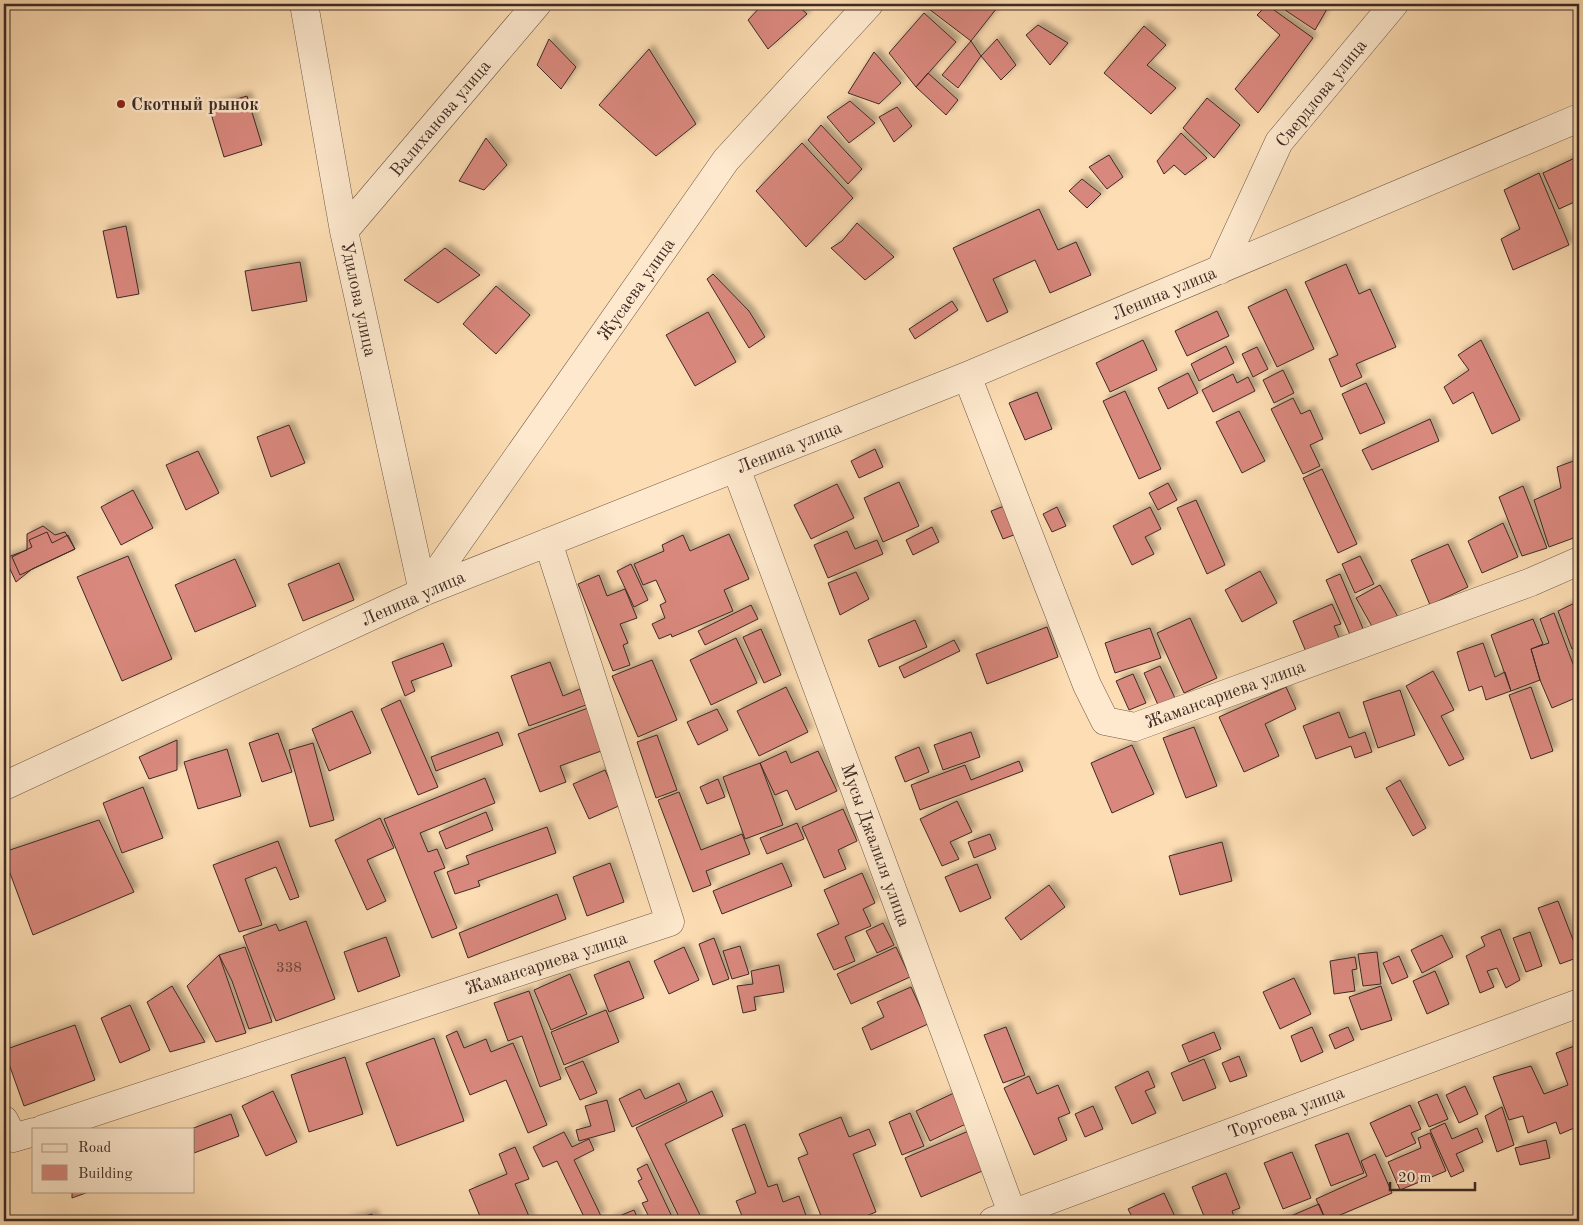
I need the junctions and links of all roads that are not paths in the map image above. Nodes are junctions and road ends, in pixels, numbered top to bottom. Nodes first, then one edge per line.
1 (304, 4) edge
2 (536, 4) edge
3 (869, 4) edge
4 (1394, 4) edge
5 (1579, 118) edge
6 (344, 232) junction
7 (1220, 270) junction
8 (967, 376) junction
9 (736, 468) junction
10 (548, 542) junction
11 (1579, 560) edge
12 (424, 592) junction
13 (4, 786) edge
14 (1579, 1003) edge
15 (4, 1120) edge
16 (46, 1128) edge
17 (32, 1133) edge
18 (1007, 1219) edge

1 - 6 street, Удилова улица
2 - 6 street, Валиханова улица
3 - 12 street, Жусаева улица
4 - 7 street, Свердлова улица
5 - 7 street, Ленина улица
6 - 12 street, Удилова улица
7 - 8 street, Ленина улица
8 - 9 street, Ленина улица
8 - 11 street, Жамансариева улица
9 - 10 street, Ленина улица
9 - 18 street, Мусы Джалиля улица
10 - 12 street, Ленина улица
10 - 16 street, Жамансариева улица
12 - 13 street, Ленина улица
14 - 18 street, Торгоева улица
15 - 17 street

